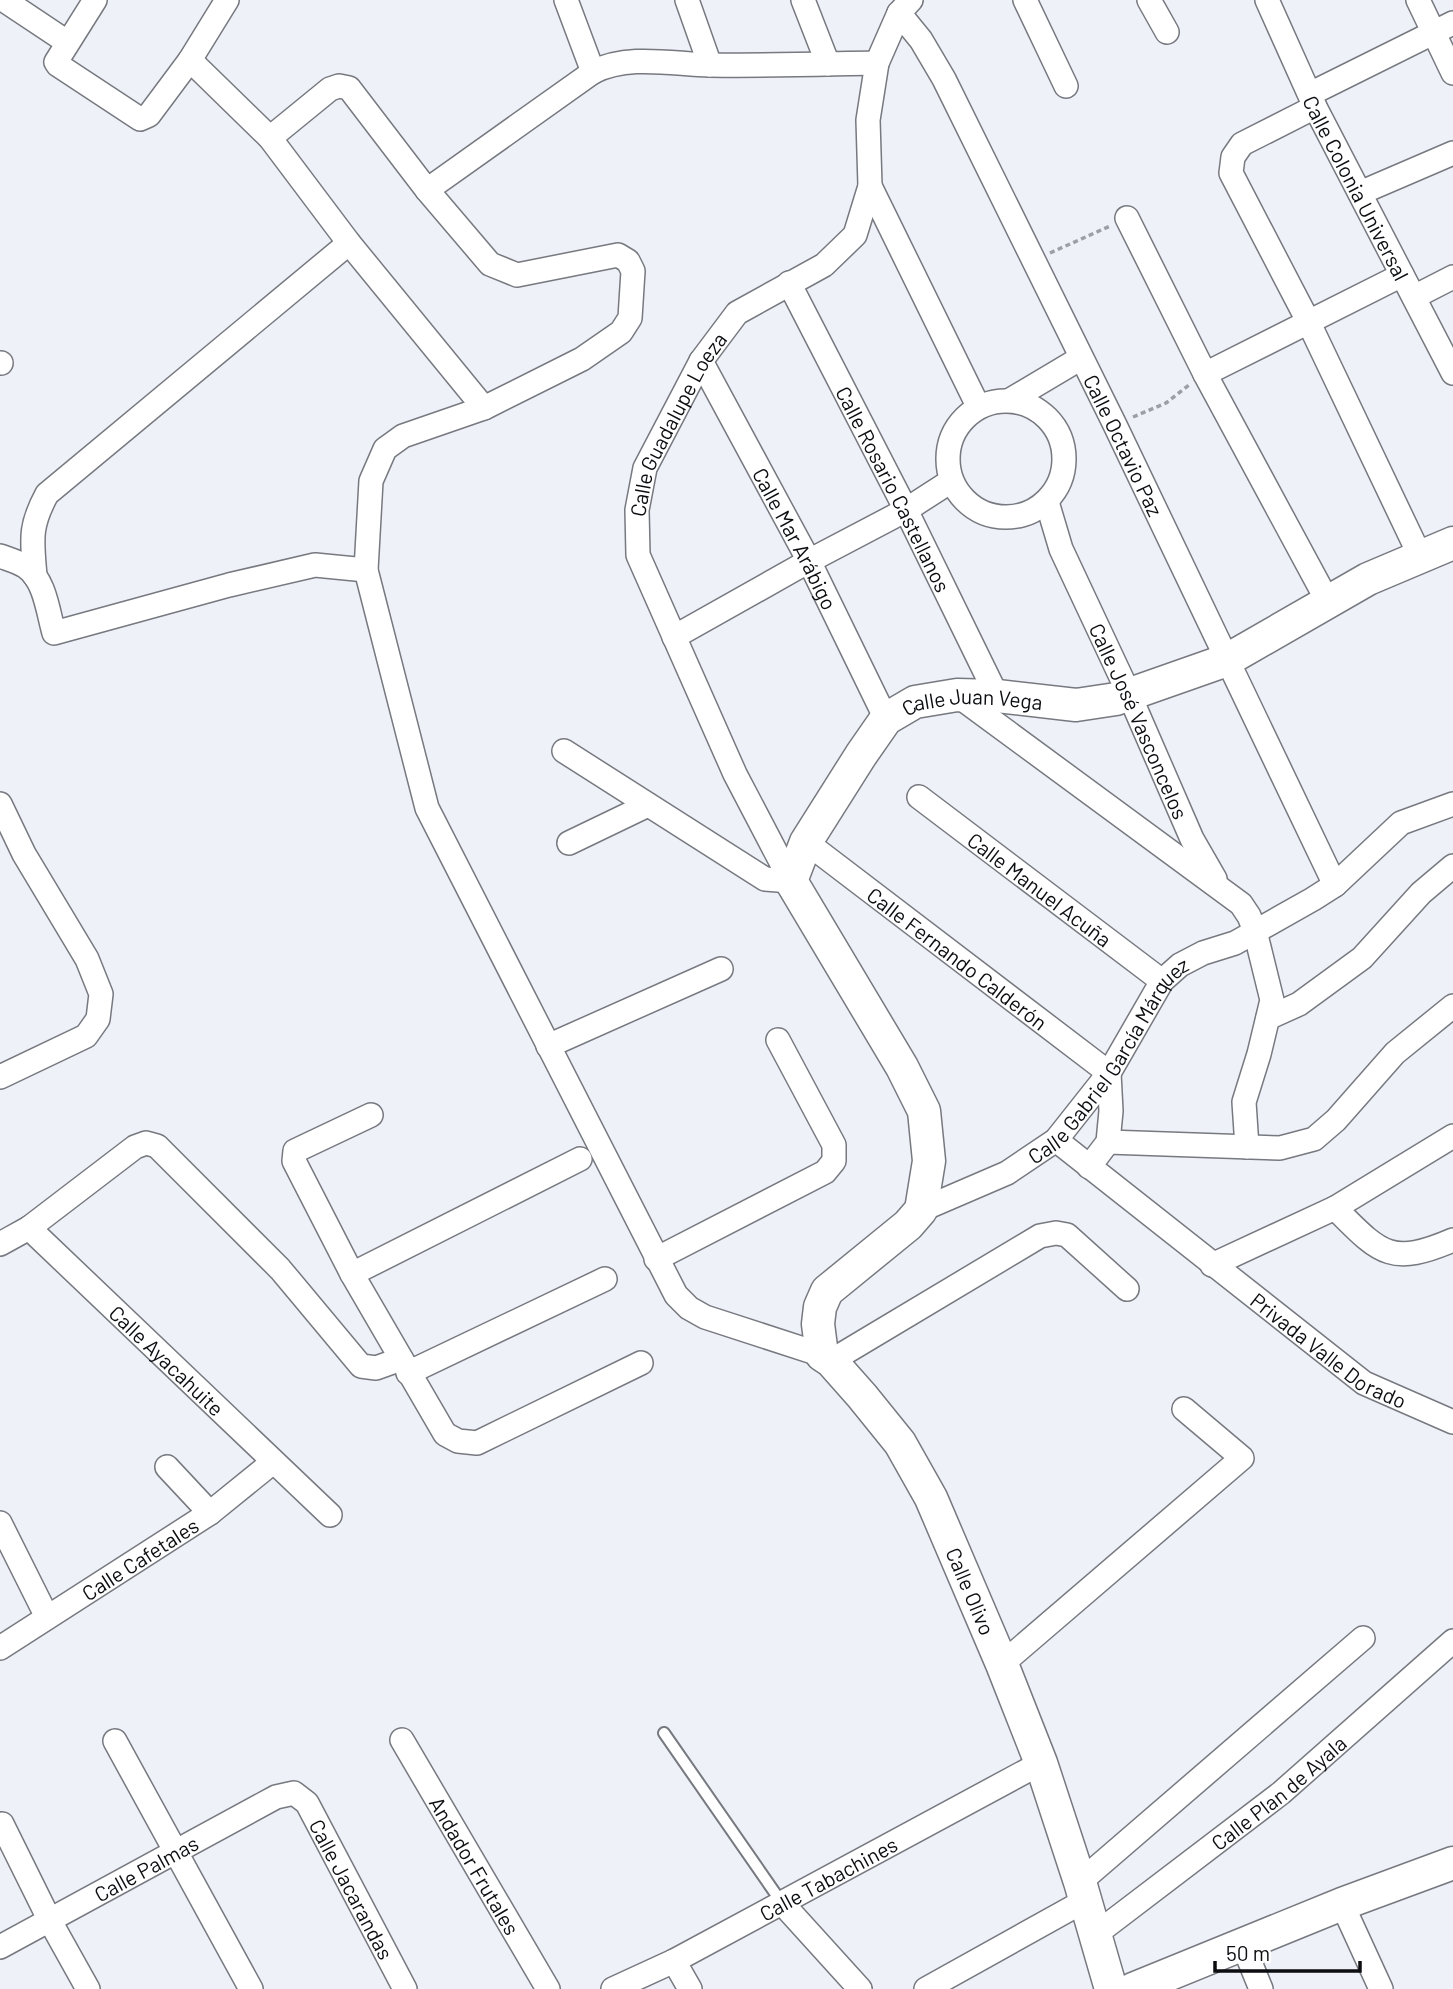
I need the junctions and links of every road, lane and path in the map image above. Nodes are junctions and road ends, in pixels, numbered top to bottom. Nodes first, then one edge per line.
1 (4, 0) edge
2 (95, 0) edge
3 (228, 0) edge
4 (566, 0) edge
5 (687, 0) edge
6 (803, 0) edge
7 (1025, 0) edge
8 (1149, 0) edge
9 (1266, 0) edge
10 (1418, 0) edge
11 (903, 4) edge
12 (1443, 28) edge
13 (1167, 32) dead end
14 (67, 42) junction
15 (190, 60) junction
16 (877, 63) junction
17 (828, 64) junction
18 (710, 65) junction
19 (593, 72) junction
20 (1453, 74) edge
21 (1066, 86) dead end
22 (1312, 100) junction
23 (270, 138) junction
24 (1453, 153) edge
25 (870, 186) junction
26 (427, 190) junction
27 (1360, 193) junction
28 (1128, 218) joint
29 (349, 243) junction
30 (1032, 261) junction
31 (1402, 275) junction
32 (1453, 277) edge
33 (789, 283) junction
34 (1414, 298) junction
35 (1308, 321) junction
36 (1081, 358) junction
37 (701, 361) junction
38 (1453, 373) edge
39 (1205, 374) junction
40 (1012, 399) junction
41 (978, 406) junction
42 (484, 408) junction
43 (1115, 425) junction
44 (951, 481) junction
45 (1047, 502) junction
46 (906, 510) junction
47 (1023, 516) junction
48 (1453, 543) edge
49 (1061, 549) junction
50 (0, 556) edge
51 (1420, 556) junction
52 (809, 561) junction
53 (366, 570) junction
54 (35, 576) junction
55 (1328, 602) junction
56 (674, 637) junction
57 (1227, 660) junction
58 (1129, 694) junction
59 (957, 695) junction
60 (998, 696) junction
61 (886, 719) junction
62 (564, 751) dead end
63 (919, 797) dead end
64 (0, 804) edge
65 (1453, 804) edge
66 (648, 805) junction
67 (806, 842) junction
68 (569, 843) dead end
69 (1453, 866) edge
70 (791, 881) junction
71 (1335, 885) junction
72 (1222, 890) junction
73 (1255, 931) junction
74 (721, 969) dead end
75 (1163, 981) junction
76 (1453, 1006) edge
77 (1268, 1018) junction
78 (778, 1040) dead end
79 (548, 1046) junction
80 (1109, 1073) junction
81 (0, 1077) edge
82 (371, 1115) dead end
83 (1453, 1136) edge
84 (1056, 1140) junction
85 (1108, 1142) junction
86 (1247, 1147) junction
87 (580, 1159) dead end
88 (1089, 1167) junction
89 (1335, 1208) junction
90 (921, 1210) junction
91 (29, 1228) junction
92 (1453, 1240) edge
93 (0, 1244) edge
94 (656, 1259) junction
95 (1212, 1265) junction
96 (352, 1274) junction
97 (605, 1279) dead end
98 (1127, 1289) dead end
99 (827, 1358) junction
100 (641, 1363) dead end
101 (405, 1366) junction
102 (1184, 1409) dead end
103 (1453, 1422) edge
104 (273, 1462) junction
105 (167, 1467) dead end
106 (210, 1513) junction
107 (330, 1514) dead end
108 (0, 1523) edge
109 (47, 1617) junction
110 (1363, 1638) dead end
111 (1453, 1641) edge
112 (0, 1648) edge
113 (1002, 1664) junction
114 (664, 1733) dead end
115 (402, 1740) dead end
116 (115, 1741) dead end
117 (1041, 1763) junction
118 (294, 1793) joint
119 (2, 1824) dead end
120 (175, 1853) junction
121 (1453, 1863) edge
122 (1083, 1891) junction
123 (782, 1903) junction
124 (1342, 1904) junction
125 (50, 1922) junction
126 (1096, 1934) junction
127 (1243, 1945) junction
128 (0, 1947) edge
129 (674, 1961) junction
130 (88, 1989) edge
131 (251, 1989) edge
132 (405, 1989) edge
133 (548, 1989) edge
134 (613, 1989) edge
135 (690, 1989) edge
136 (860, 1989) edge
137 (926, 1989) edge
138 (1111, 1989) edge
139 (1133, 1989) edge
140 (1261, 1989) edge
141 (1381, 1989) edge

1 - 14 street
2 - 14 street
3 - 15 street
4 - 19 street
5 - 18 street
6 - 17 street
7 - 21 street
8 - 13 street
9 - 22 street, Calle Colonia Universal
10 - 12 street
11 - 16 street, Calle Guadalupe Loeza
11 - 30 street, Calle Octavio Paz
12 - 20 street
12 - 22 street
14 - 15 street
15 - 23 street
16 - 17 street
16 - 25 street, Calle Guadalupe Loeza
17 - 18 street
18 - 19 street
19 - 26 street
22 - 27 street, Calle Colonia Universal
22 - 35 street
23 - 26 street
23 - 29 street
24 - 27 street
25 - 33 street, Calle Guadalupe Loeza
25 - 41 street
26 - 42 street
27 - 31 street, Calle Colonia Universal
28 - 30 path
28 - 39 street
29 - 42 street
29 - 54 street
30 - 36 street, Calle Octavio Paz
31 - 34 street, Calle Colonia Universal
31 - 35 street
32 - 34 street
33 - 37 street, Calle Guadalupe Loeza
33 - 46 street, Calle Rosario Castellanos
34 - 38 street, Calle Colonia Universal
35 - 39 street
35 - 51 street
36 - 40 street
36 - 43 street, Calle Octavio Paz
37 - 52 street, Calle Mar Arábigo
37 - 56 street, Calle Guadalupe Loeza
39 - 43 path
39 - 55 street
40 - 41 street
40 - 45 street
41 - 44 street
42 - 53 street
43 - 57 street, Calle Octavio Paz
44 - 46 street
44 - 47 street
45 - 47 street
45 - 49 street, Calle José Vasconcelos
46 - 52 street
46 - 60 street, Calle Rosario Castellanos
47 - 49 street, Calle José Vasconcelos
48 - 51 street, Calle Juan Vega
49 - 58 street, Calle José Vasconcelos
50 - 54 street
51 - 55 street, Calle Juan Vega
52 - 56 street
52 - 61 street, Calle Mar Arábigo
53 - 54 street
53 - 79 street
55 - 57 street, Calle Juan Vega
56 - 70 street, Calle Guadalupe Loeza
57 - 58 street, Calle Juan Vega
57 - 71 street, Calle Octavio Paz
58 - 60 street, Calle Juan Vega
58 - 72 street, Calle José Vasconcelos
59 - 60 street, Calle Juan Vega
59 - 61 street, Calle Juan Vega
59 - 72 street
61 - 67 street, Calle Juan Vega
62 - 66 street
63 - 75 street, Calle Manuel Acuña
64 - 81 street
65 - 71 street, Calle Gabriel García Márquez
66 - 68 street
66 - 70 street
67 - 70 street, Calle Juan Vega
67 - 80 street, Calle Fernando Calderón
69 - 77 street
70 - 90 street
71 - 73 street, Calle Gabriel García Márquez
72 - 73 street
73 - 75 street, Calle Gabriel García Márquez
73 - 77 street
74 - 79 street
75 - 80 street, Calle Gabriel García Márquez
76 - 86 street
77 - 86 street
78 - 94 street
79 - 94 street
80 - 84 street, Calle Gabriel García Márquez
80 - 85 street
82 - 96 street
83 - 89 street
84 - 88 street, Privada Valle Dorado
84 - 90 street, Calle Gabriel García Márquez
85 - 86 street
85 - 88 street
87 - 96 street
88 - 95 street, Privada Valle Dorado
89 - 92 street
89 - 95 street
90 - 99 street, Calle Gabriel García Márquez
91 - 93 street
91 - 101 street
91 - 104 street, Calle Ayacahuite
94 - 99 street
95 - 103 street, Privada Valle Dorado
96 - 101 street
97 - 101 street
98 - 99 street
99 - 113 street, Calle Olivo
100 - 101 street
102 - 113 street
104 - 106 street, Calle Cafetales
104 - 107 street, Calle Ayacahuite
105 - 106 street
106 - 109 street, Calle Cafetales
108 - 109 street
109 - 112 street, Calle Cafetales
110 - 122 street
111 - 126 street, Calle Plan de Ayala
113 - 117 street, Calle Olivo
114 - 123 lane
115 - 133 street, Andador Frutales
116 - 120 street
117 - 122 street, Calle Olivo
117 - 123 street, Calle Tabachines
118 - 120 street, Calle Palmas
118 - 132 street, Calle Jacarandas
119 - 125 street
120 - 125 street, Calle Palmas
120 - 131 street
121 - 124 street
122 - 126 street, Calle Olivo
122 - 137 street
123 - 129 street, Calle Tabachines
123 - 136 street
124 - 127 street
124 - 141 street
125 - 128 street, Calle Palmas
125 - 130 street
126 - 138 street, Calle Olivo
127 - 139 street
127 - 140 street
129 - 134 street, Calle Tabachines
129 - 135 street

